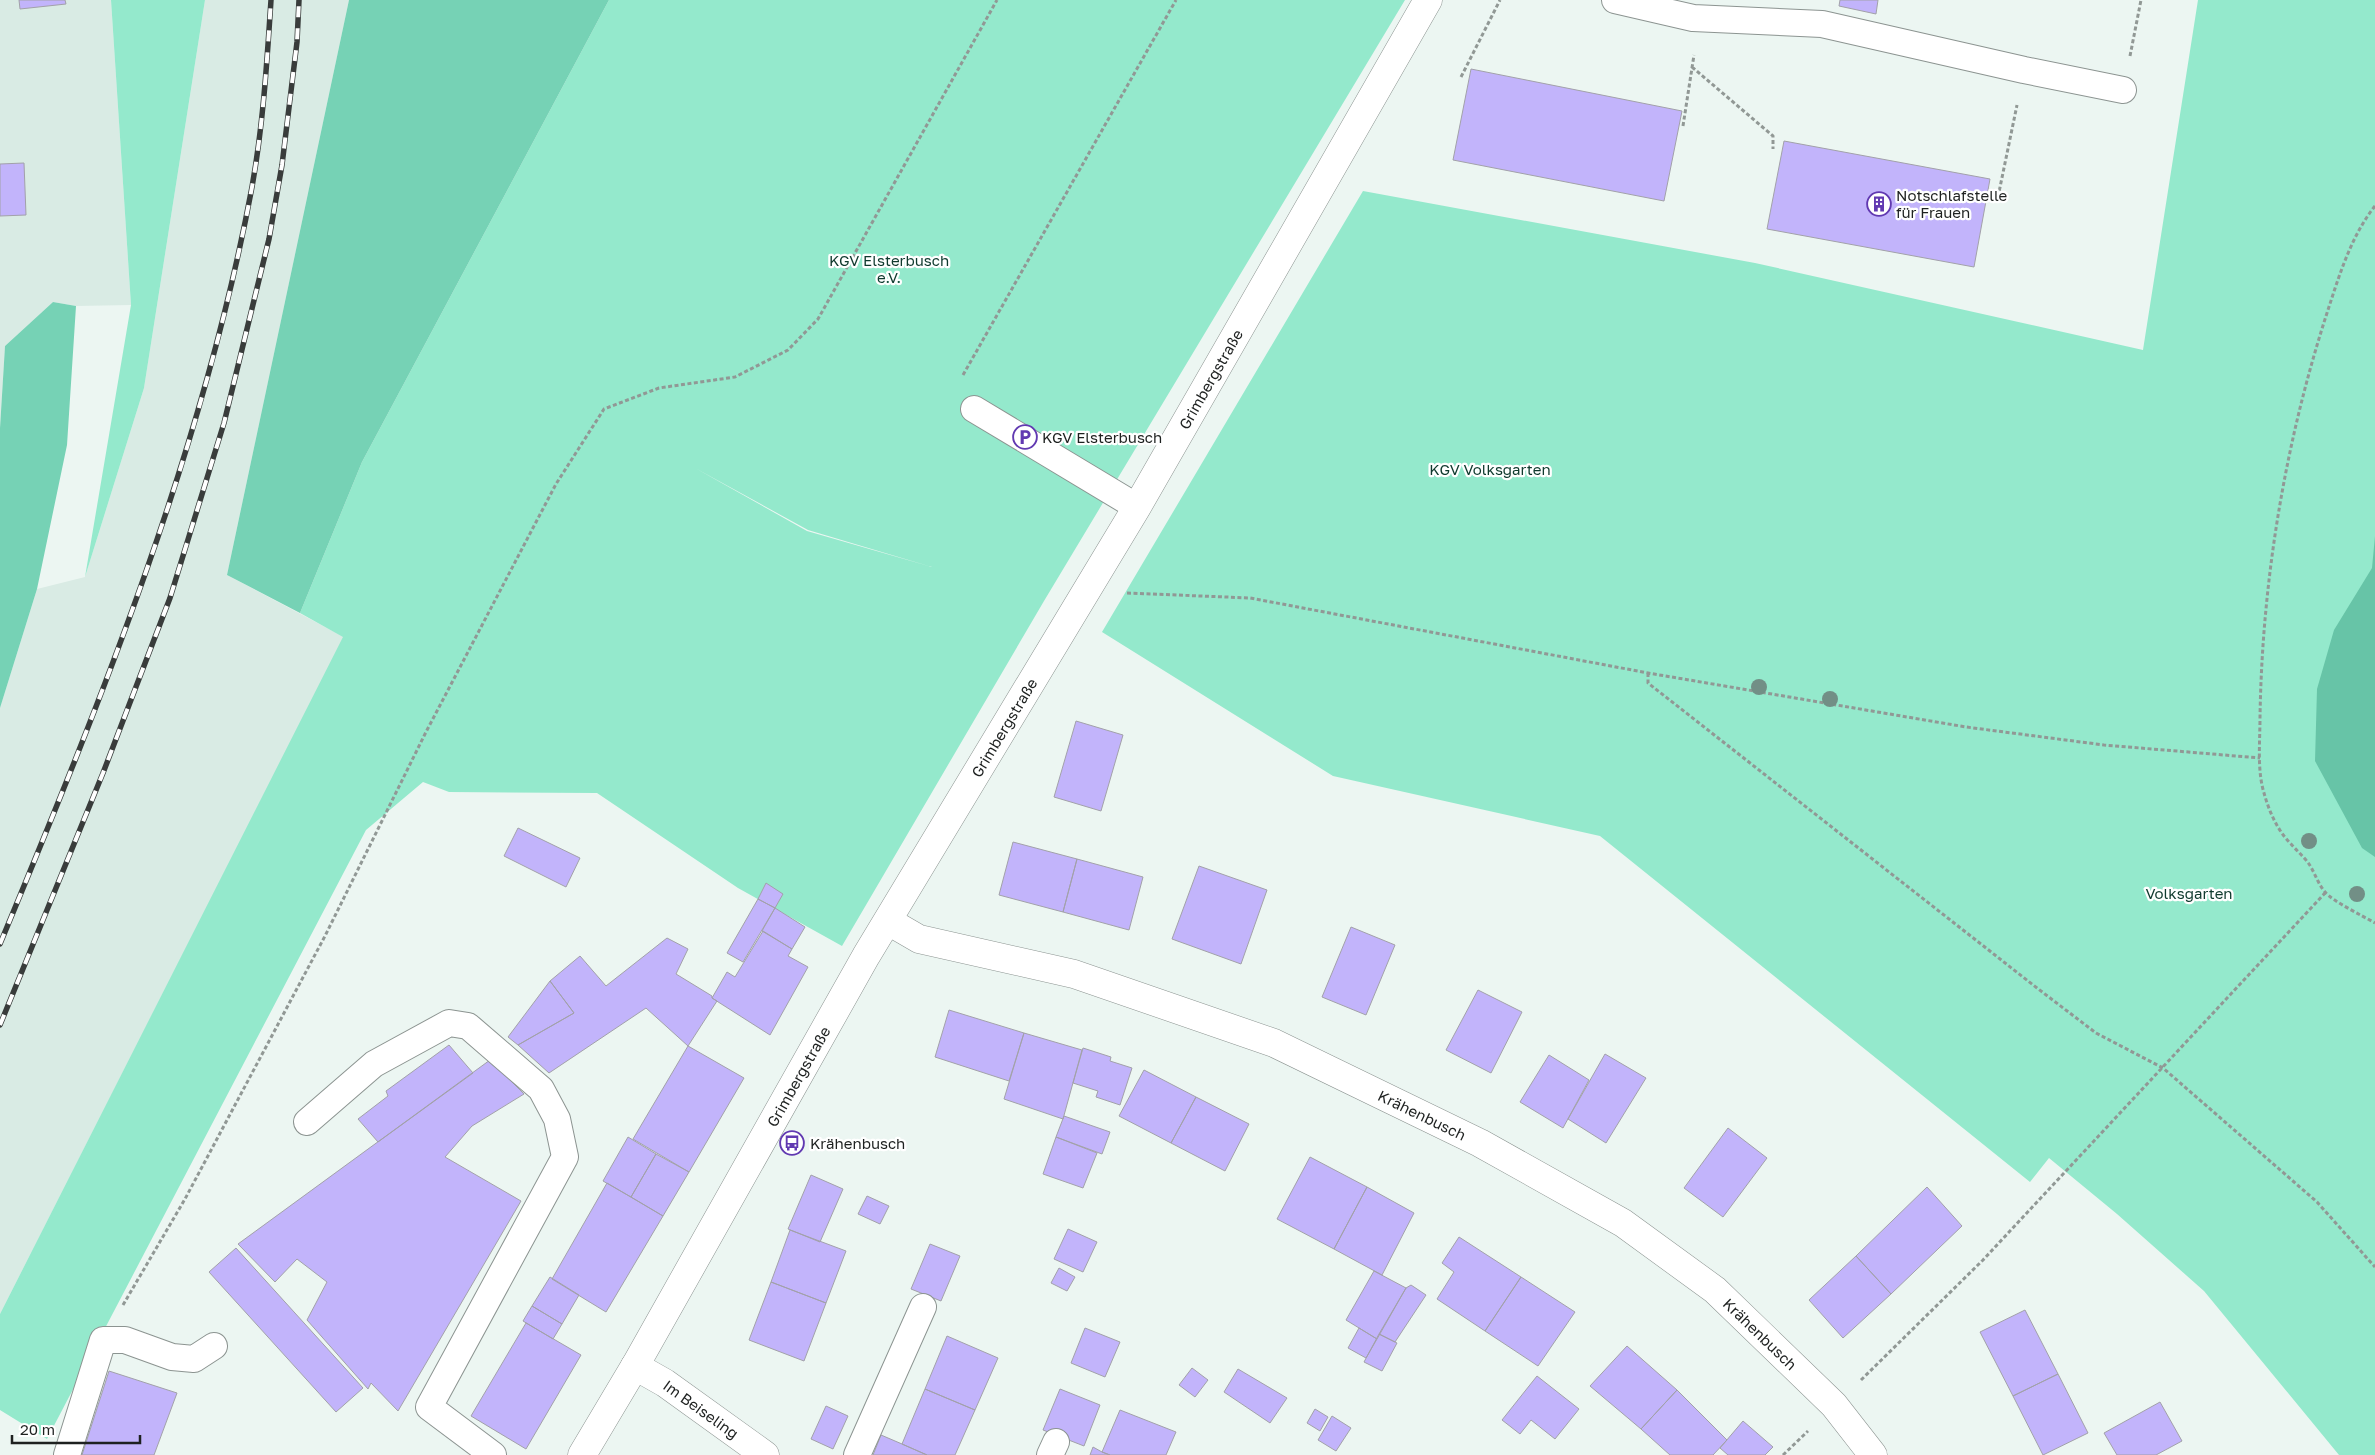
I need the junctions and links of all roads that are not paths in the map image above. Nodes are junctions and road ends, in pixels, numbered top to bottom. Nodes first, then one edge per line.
1 (1428, 0) edge
2 (1616, 0) edge
3 (2123, 90) road end
4 (974, 409) road end
5 (1137, 507) junction
6 (888, 921) junction
7 (307, 1122) dead end
8 (923, 1307) dead end
9 (214, 1346) dead end
10 (635, 1366) junction
11 (67, 1455) edge
12 (493, 1455) edge
13 (582, 1455) edge
14 (765, 1455) edge
15 (858, 1455) edge
16 (1874, 1455) edge

1 - 5 street, Grimbergstraße
2 - 3 lane
4 - 5 lane
5 - 6 street, Grimbergstraße
6 - 10 street, Grimbergstraße
6 - 16 street, Krähenbusch
7 - 12 lane
8 - 15 lane
9 - 11 lane
10 - 13 street, Grimbergstraße
10 - 14 street, Im Beiseling

